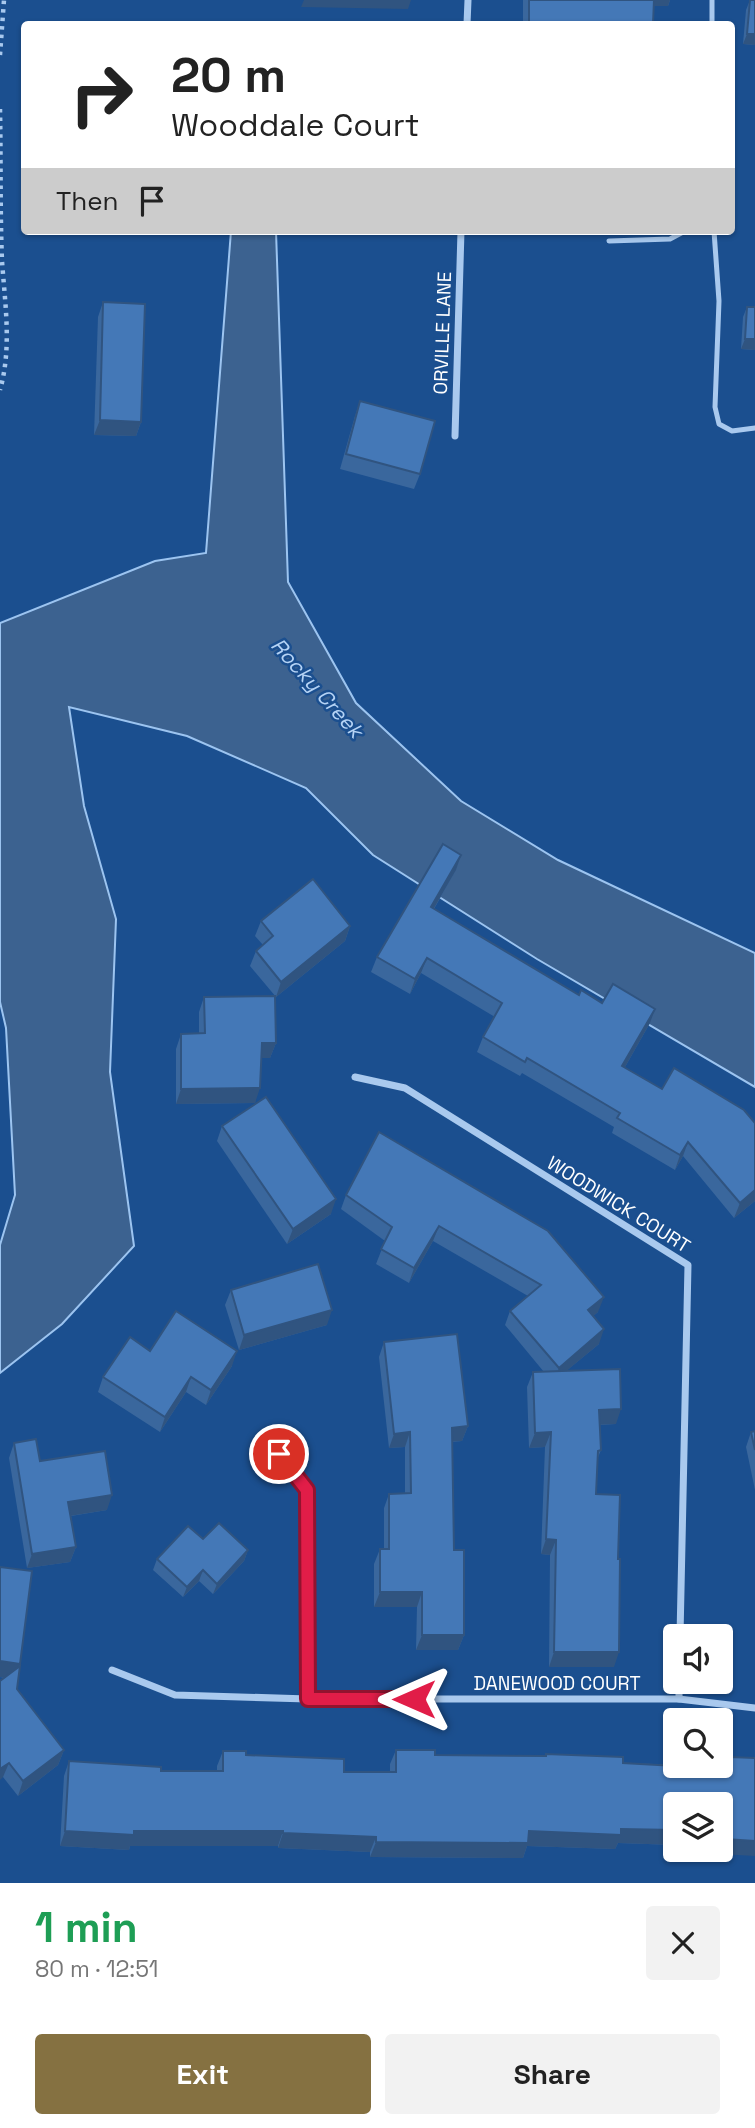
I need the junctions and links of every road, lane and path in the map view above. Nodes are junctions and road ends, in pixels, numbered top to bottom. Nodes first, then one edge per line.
1 (4, 0) edge
2 (468, 0) edge
3 (712, 0) edge
4 (467, 21) edge
5 (712, 21) edge
6 (0, 55) edge
7 (0, 108) edge
8 (461, 235) edge
9 (678, 235) edge
10 (714, 235) edge
11 (609, 241) dead end
12 (0, 390) edge
13 (755, 428) edge
14 (454, 436) dead end
15 (355, 1077) dead end
16 (279, 1454) dead end
17 (680, 1624) edge
18 (112, 1670) dead end
19 (679, 1694) edge
20 (308, 1699) junction
21 (679, 1699) junction
22 (755, 1708) edge

1 - 6 path
2 - 4 street
3 - 5 lane
7 - 12 path
8 - 14 street, ORVILLE LANE
9 - 11 lane
10 - 13 lane
15 - 17 street, WOODWICK COURT
16 - 20 street
18 - 20 street, DANEWOOD COURT
19 - 21 street
20 - 21 street, DANEWOOD COURT
21 - 22 street, DANEWOOD COURT

